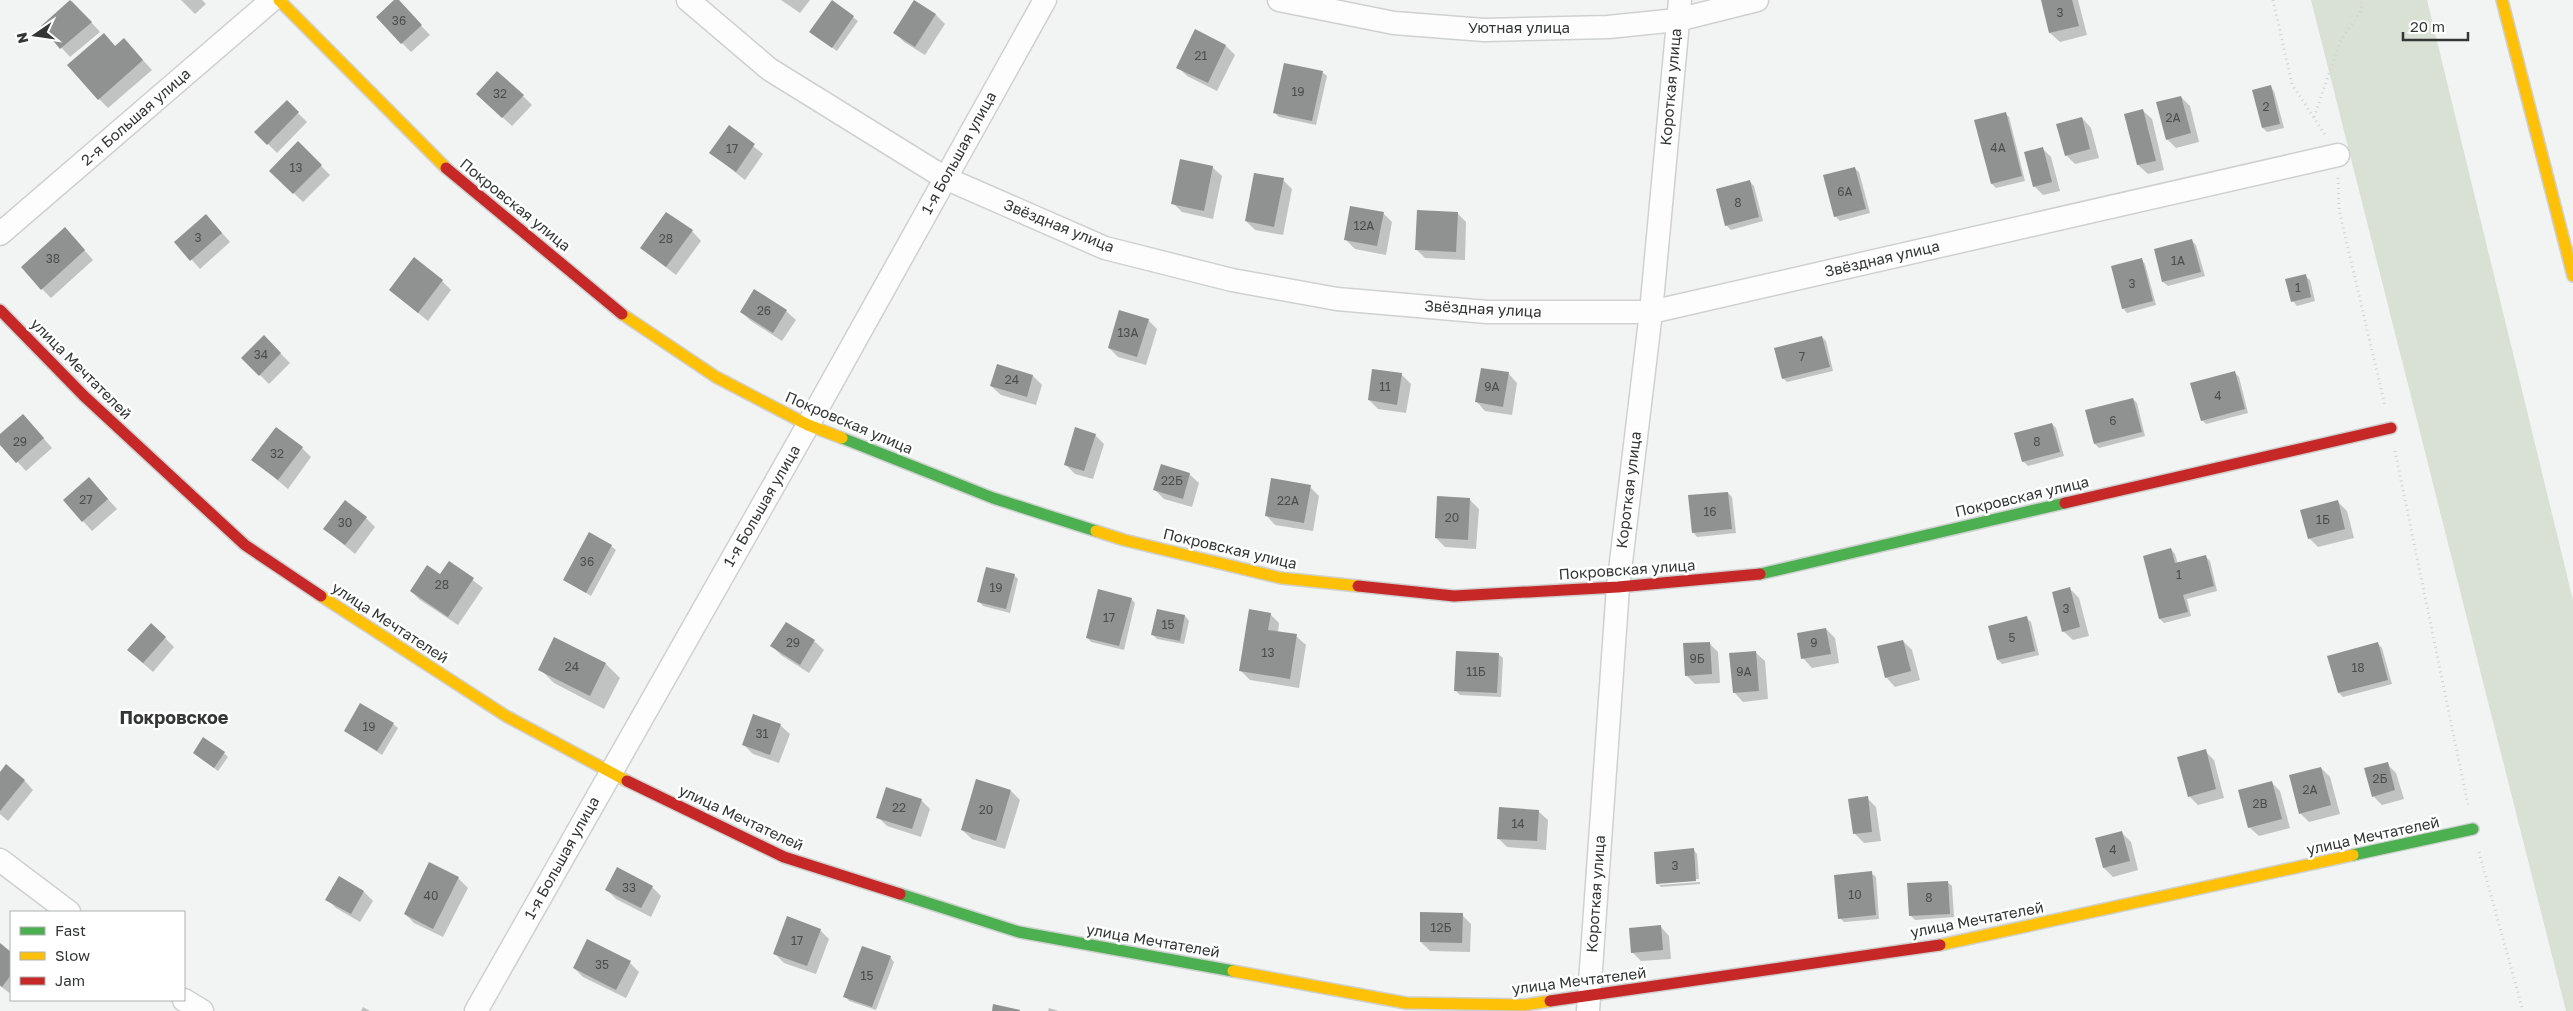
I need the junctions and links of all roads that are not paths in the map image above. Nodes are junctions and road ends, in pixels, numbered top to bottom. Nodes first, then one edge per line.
1 (272, 0) edge
2 (279, 0) edge
3 (688, 0) edge
4 (1045, 0) edge
5 (1280, 0) edge
6 (1757, 0) edge
7 (2502, 0) edge
8 (1678, 10) edge
9 (2338, 155) road end
10 (944, 178) junction
11 (0, 234) edge
12 (2573, 276) edge
13 (0, 310) edge
14 (1651, 312) junction
15 (808, 425) junction
16 (2391, 428) road end
17 (1618, 587) junction
18 (610, 773) junction
19 (2473, 829) road end
20 (0, 860) edge
21 (68, 911) edge
22 (185, 1001) edge
23 (1589, 1004) edge
24 (202, 1011) edge
25 (476, 1011) edge

1 - 11 street, 2-я Большая улица
2 - 15 street, Покровская улица
3 - 10 street, Звёздная улица
4 - 10 street, 1-я Большая улица
5 - 8 street, Уютная улица
6 - 8 street, Уютная улица
7 - 12 street
8 - 14 street, Короткая улица
9 - 14 street, Звёздная улица
10 - 14 street, Звёздная улица
10 - 15 street, 1-я Большая улица
13 - 18 street, улица Мечтателей
14 - 17 street, Короткая улица
15 - 17 street, Покровская улица
15 - 18 street, 1-я Большая улица
16 - 17 street, Покровская улица
17 - 23 street, Короткая улица
18 - 23 street, улица Мечтателей
18 - 25 street, 1-я Большая улица
19 - 23 street, улица Мечтателей
20 - 21 street
22 - 24 street

